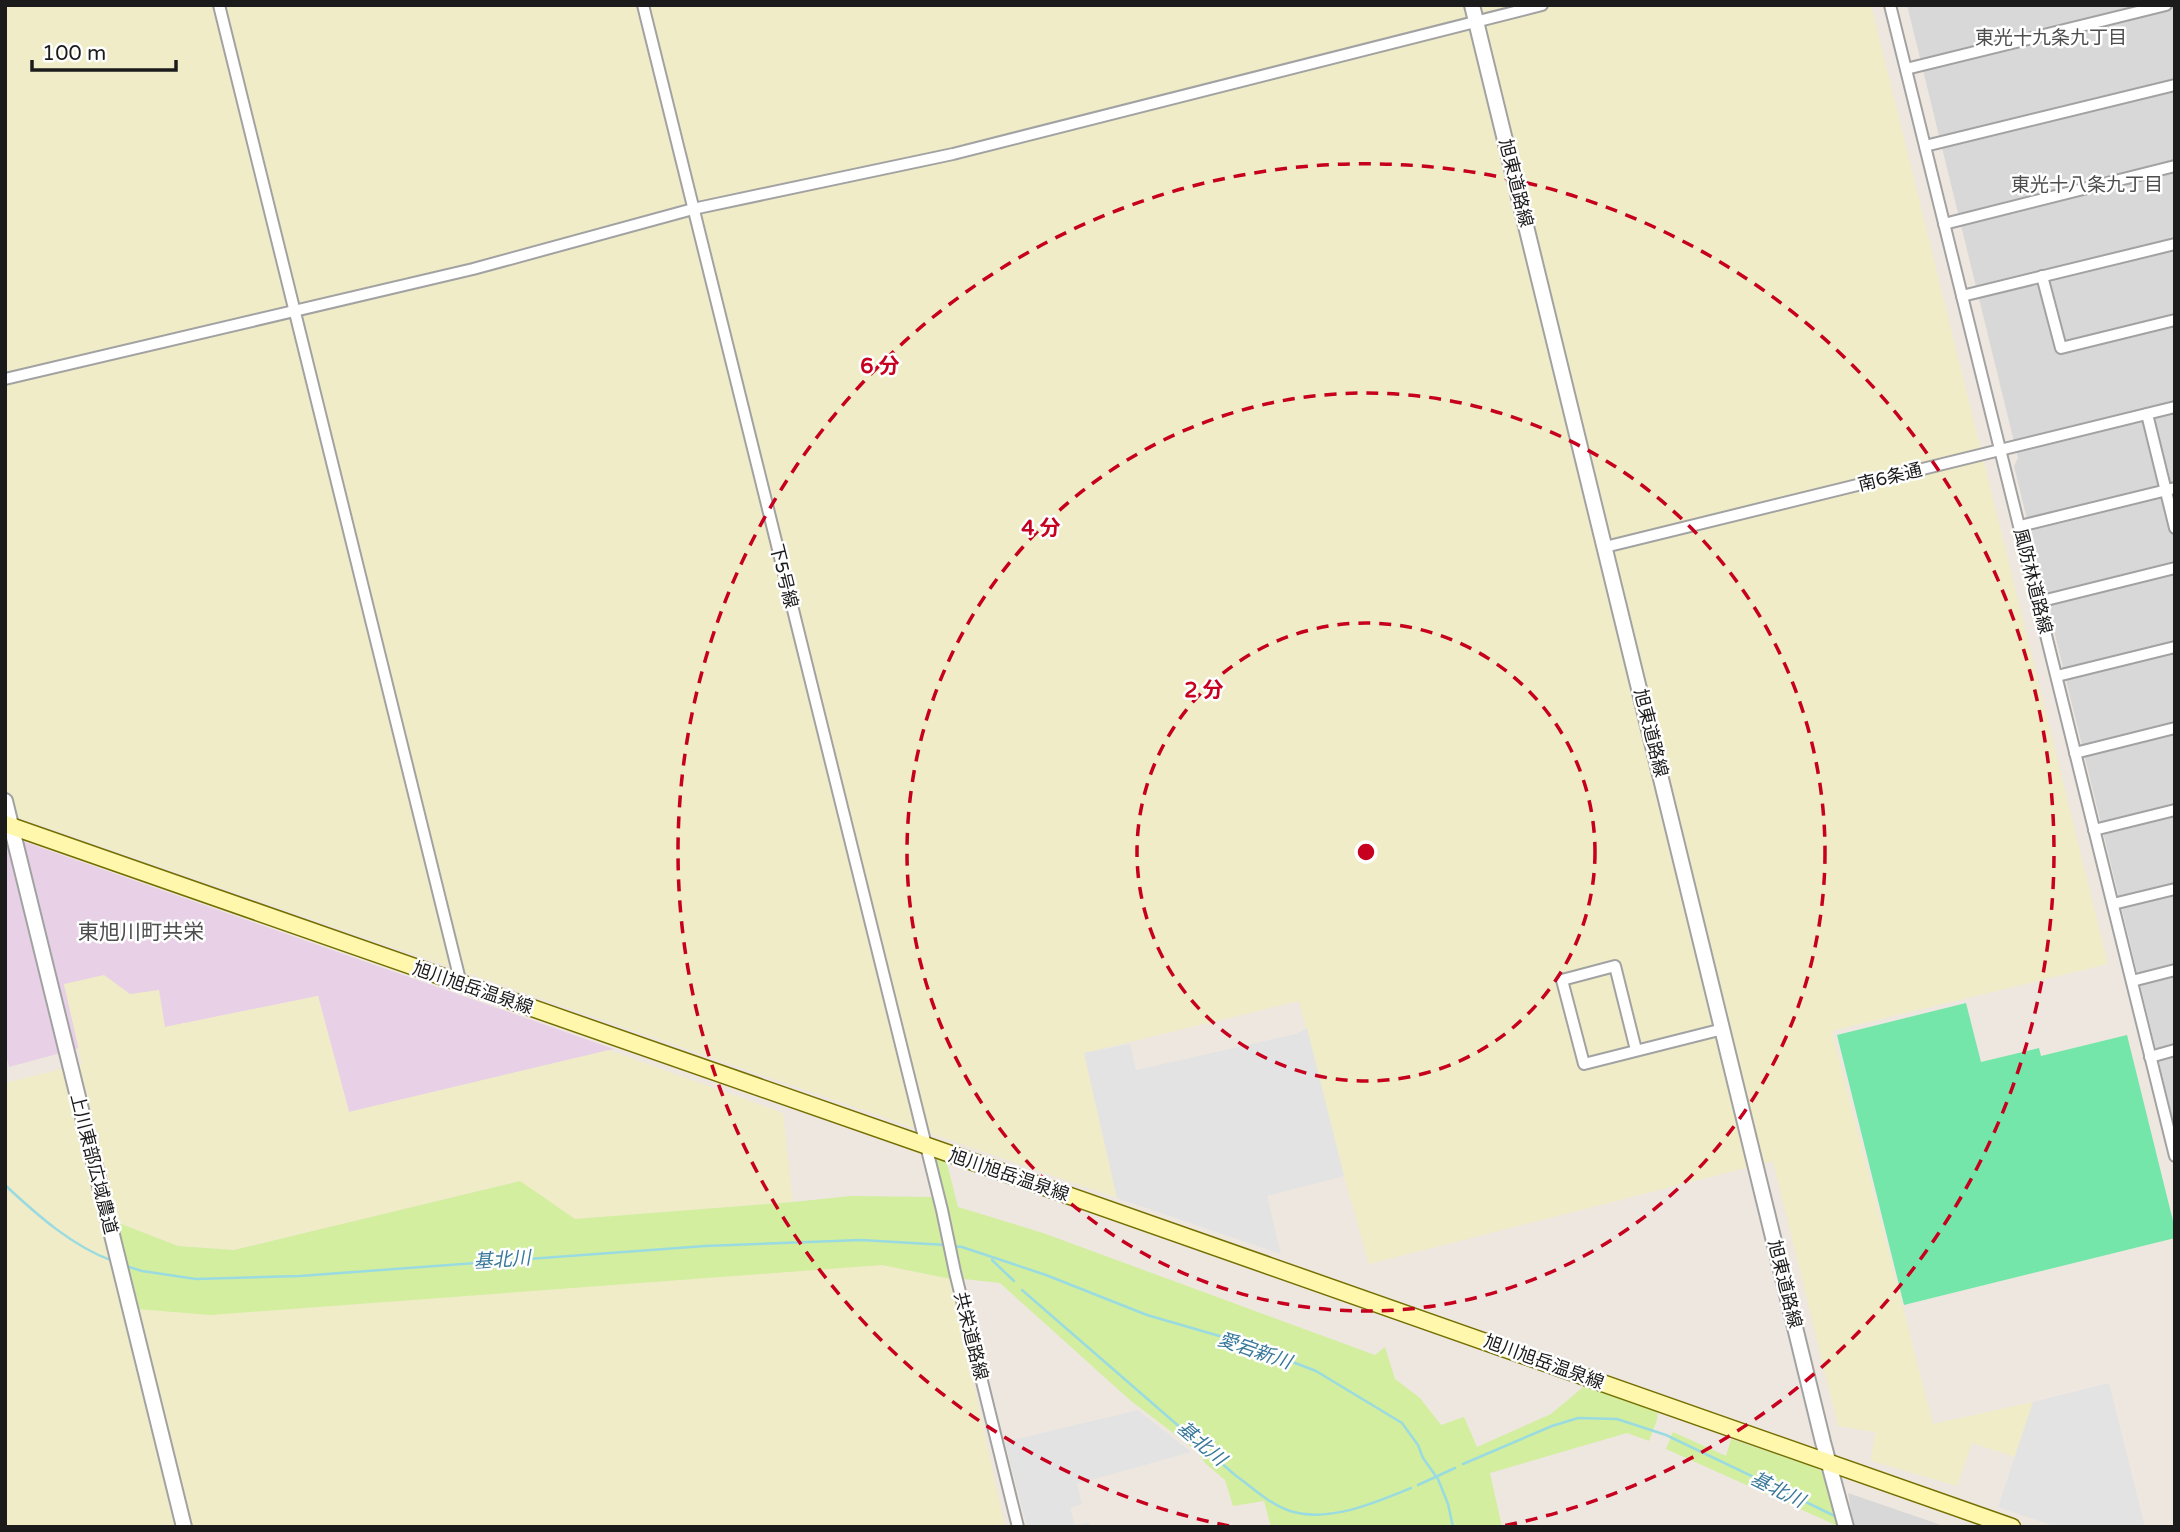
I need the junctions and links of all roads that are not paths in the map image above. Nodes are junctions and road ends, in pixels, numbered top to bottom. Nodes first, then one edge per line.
1 (219, 5) edge
2 (643, 5) edge
3 (1472, 5) edge
4 (1542, 5) edge
5 (1890, 5) edge
6 (2166, 5) edge
7 (1476, 22) junction
8 (1906, 69) junction
9 (2175, 85) edge
10 (1925, 146) junction
11 (2175, 166) edge
12 (693, 209) junction
13 (1944, 224) junction
14 (2175, 244) edge
15 (2042, 276) junction
16 (1962, 296) junction
17 (294, 311) junction
18 (2175, 320) edge
19 (5, 379) edge
20 (2175, 407) edge
21 (2147, 414) junction
22 (2000, 450) junction
23 (2170, 489) edge
24 (2020, 526) junction
25 (2175, 528) edge
26 (1605, 547) junction
27 (2175, 568) edge
28 (2038, 602) junction
29 (2175, 647) edge
30 (2057, 676) junction
31 (2175, 728) edge
32 (2076, 752) junction
33 (5, 801) edge
34 (2175, 810) edge
35 (8, 825) edge
36 (2094, 830) junction
37 (2175, 889) edge
38 (2113, 904) junction
39 (2175, 970) edge
40 (2132, 981) junction
41 (461, 984) junction
42 (1723, 1029) junction
43 (2175, 1050) edge
44 (1636, 1051) junction
45 (2150, 1056) junction
46 (2172, 1134) edge
47 (925, 1146) junction
48 (2175, 1156) edge
49 (1829, 1462) junction
50 (1845, 1522) edge
51 (184, 1527) edge
52 (1017, 1527) edge
53 (2012, 1527) edge

1 - 17 street
2 - 12 street, 下5号線
3 - 7 street, 旭東道路線
4 - 7 street
5 - 8 street, 風防林道路線
6 - 8 street
7 - 12 street
7 - 26 street, 旭東道路線
8 - 10 street, 風防林道路線
9 - 10 street
10 - 13 street, 風防林道路線
11 - 13 street
12 - 17 street
12 - 47 street, 下5号線
13 - 16 street, 風防林道路線
14 - 15 street
15 - 16 street
15 - 18 street
16 - 22 street, 風防林道路線
17 - 19 street
17 - 41 street
20 - 21 street, 南6条通
21 - 22 street, 南6条通
21 - 23 street
22 - 24 street, 風防林道路線
22 - 26 street, 南6条通
23 - 24 street
23 - 25 street
24 - 28 street, 風防林道路線
26 - 42 street, 旭東道路線
27 - 28 street
28 - 30 street, 風防林道路線
29 - 30 street
30 - 32 street, 風防林道路線
31 - 32 street
32 - 36 street, 風防林道路線
33 - 35 street, 上川東部広域農道
34 - 36 street
35 - 41 main road, 旭川旭岳温泉線
35 - 51 street, 上川東部広域農道
36 - 38 street, 風防林道路線
37 - 38 street
38 - 40 street, 風防林道路線
39 - 40 street
40 - 45 street, 風防林道路線
41 - 47 main road, 旭川旭岳温泉線
42 - 44 street
42 - 49 street, 旭東道路線
43 - 45 street
44 - 44 street
45 - 46 street, 風防林道路線
46 - 48 street, 風防林道路線
47 - 49 main road, 旭川旭岳温泉線
47 - 52 street, 共栄道路線
49 - 50 street, 旭東道路線
49 - 53 main road, 旭川旭岳温泉線

